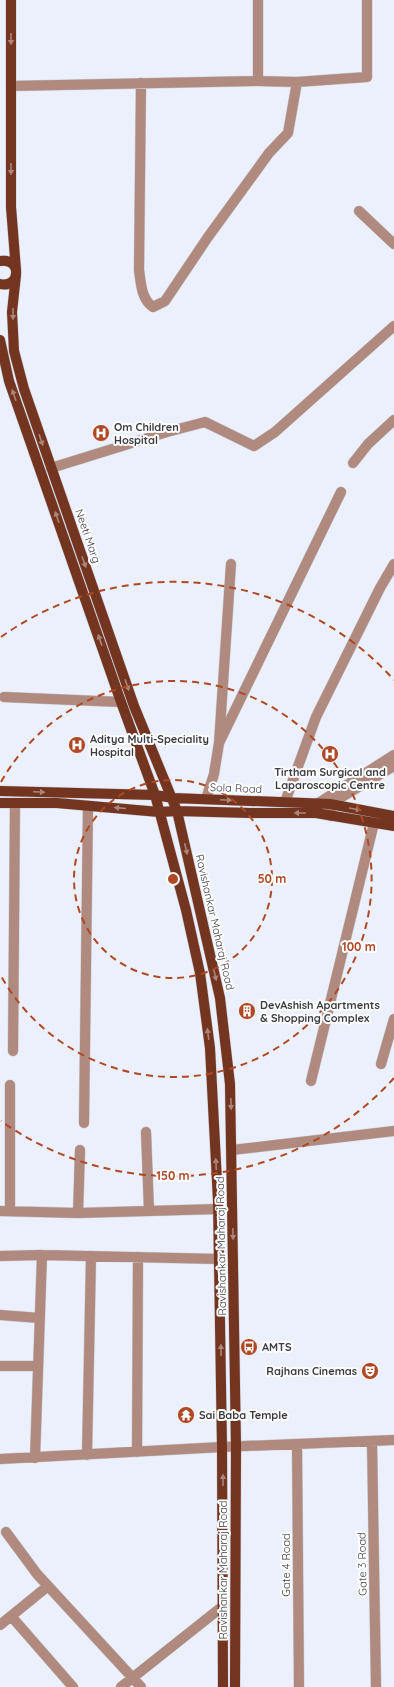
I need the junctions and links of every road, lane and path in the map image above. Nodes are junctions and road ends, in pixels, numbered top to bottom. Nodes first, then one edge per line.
1 (11, 0) edge
2 (258, 0) edge
3 (367, 0) edge
4 (258, 81) junction
5 (296, 82) junction
6 (141, 83) junction
7 (11, 86) junction
8 (359, 211) dead end
9 (394, 244) edge
10 (0, 261) edge
11 (16, 273) junction
12 (0, 284) edge
13 (394, 326) edge
14 (0, 340) edge
15 (394, 420) edge
16 (352, 463) dead end
17 (51, 468) junction
18 (341, 492) dead end
19 (230, 564) dead end
20 (394, 564) edge
21 (4, 697) dead end
22 (121, 702) junction
23 (219, 743) junction
24 (394, 755) edge
25 (394, 766) edge
26 (0, 791) edge
27 (156, 795) junction
28 (173, 798) junction
29 (206, 799) junction
30 (285, 802) junction
31 (0, 803) edge
32 (15, 803) junction
33 (330, 804) junction
34 (88, 806) junction
35 (317, 808) junction
36 (177, 811) junction
37 (159, 812) junction
38 (330, 816) junction
39 (394, 816) edge
40 (374, 823) junction
41 (394, 826) edge
42 (394, 1018) edge
43 (13, 1051) dead end
44 (382, 1064) dead end
45 (311, 1080) dead end
46 (10, 1085) dead end
47 (84, 1124) dead end
48 (394, 1131) edge
49 (146, 1132) dead end
50 (80, 1150) dead end
51 (232, 1150) junction
52 (218, 1210) junction
53 (5, 1211) edge
54 (149, 1211) junction
55 (78, 1213) junction
56 (42, 1255) junction
57 (0, 1256) edge
58 (91, 1256) junction
59 (138, 1257) junction
60 (219, 1258) junction
61 (0, 1315) edge
62 (40, 1318) junction
63 (0, 1366) edge
64 (38, 1366) junction
65 (394, 1440) edge
66 (372, 1441) junction
67 (297, 1444) junction
68 (236, 1446) junction
69 (222, 1447) junction
70 (137, 1452) junction
71 (87, 1454) junction
72 (35, 1458) junction
73 (0, 1459) edge
74 (6, 1532) dead end
75 (48, 1586) junction
76 (223, 1606) junction
77 (11, 1616) junction
78 (0, 1625) edge
79 (133, 1677) junction
80 (73, 1687) edge
81 (121, 1687) edge
82 (141, 1687) edge
83 (223, 1687) edge
84 (235, 1687) edge
85 (299, 1687) edge
86 (376, 1687) edge

1 -> 7 main road, Neeti Marg
2 - 4 street
3 - 5 street
4 - 5 street
4 - 6 street
5 - 6 street
6 - 7 street
7 -> 11 main road, Neeti Marg
8 - 9 street
10 - 11 main road
11 - 12 main road
11 -> 17 main road, Neeti Marg
13 - 17 street
22 -> 14 main road, Ravishankar Maharaj Road
15 - 16 street
17 -> 28 main road, Neeti Marg
18 - 23 street
19 - 23 street
20 - 30 street
21 - 22 street
22 - 27 main road, Ravishankar Maharaj Road
23 - 29 street
24 - 35 street
25 - 33 street
26 -> 27 main road
27 - 28 main road, Sola Road
27 - 37 main road, Ravishankar Maharaj Road
28 - 29 main road, Sola Road
28 - 36 main road, Neeti Marg
29 -> 30 main road, Sola Road
30 - 35 main road, Sola Road
31 - 32 main road
32 - 34 main road
32 - 43 street
33 - 35 main road, Sola Road
33 - 38 street
33 -> 39 main road, Sola Road
37 -> 34 main road
34 - 47 street
35 -> 36 main road, Sola Road
35 - 38 main road, Sola Road
36 - 37 main road, Sola Road
36 -> 51 main road, Ravishankar Maharaj Road
52 -> 37 main road, Ravishankar Maharaj Road
38 - 40 main road, Sola Road
40 - 41 main road, Sola Road
40 - 45 street
42 - 44 street
46 - 53 street
48 - 51 street
49 - 54 street
50 - 55 street
51 -> 68 main road, Ravishankar Maharaj Road
52 - 54 street
52 - 60 main road, Ravishankar Maharaj Road
53 - 55 street
54 - 55 street
56 - 57 street
56 - 58 street
56 - 62 street
58 - 59 street
58 - 71 street
59 - 60 street
59 - 70 street
69 -> 60 main road, Ravishankar Maharaj Road
61 - 62 street
62 - 64 street
63 - 64 street
64 - 72 street
65 - 66 street
66 - 67 street
66 - 86 street, Gate 3 Road
67 - 68 street
67 - 85 street, Gate 4 Road
68 - 69 street
68 - 84 main road, Ravishankar Maharaj Road
69 - 70 street
76 -> 69 main road, Ravishankar Maharaj Road
70 - 71 street
71 - 72 street
72 - 73 street
74 - 75 street
75 - 77 street
75 - 79 street
76 - 79 street
76 - 83 main road, Ravishankar Maharaj Road
77 - 78 street
77 - 80 street
79 - 81 street
79 - 82 street

